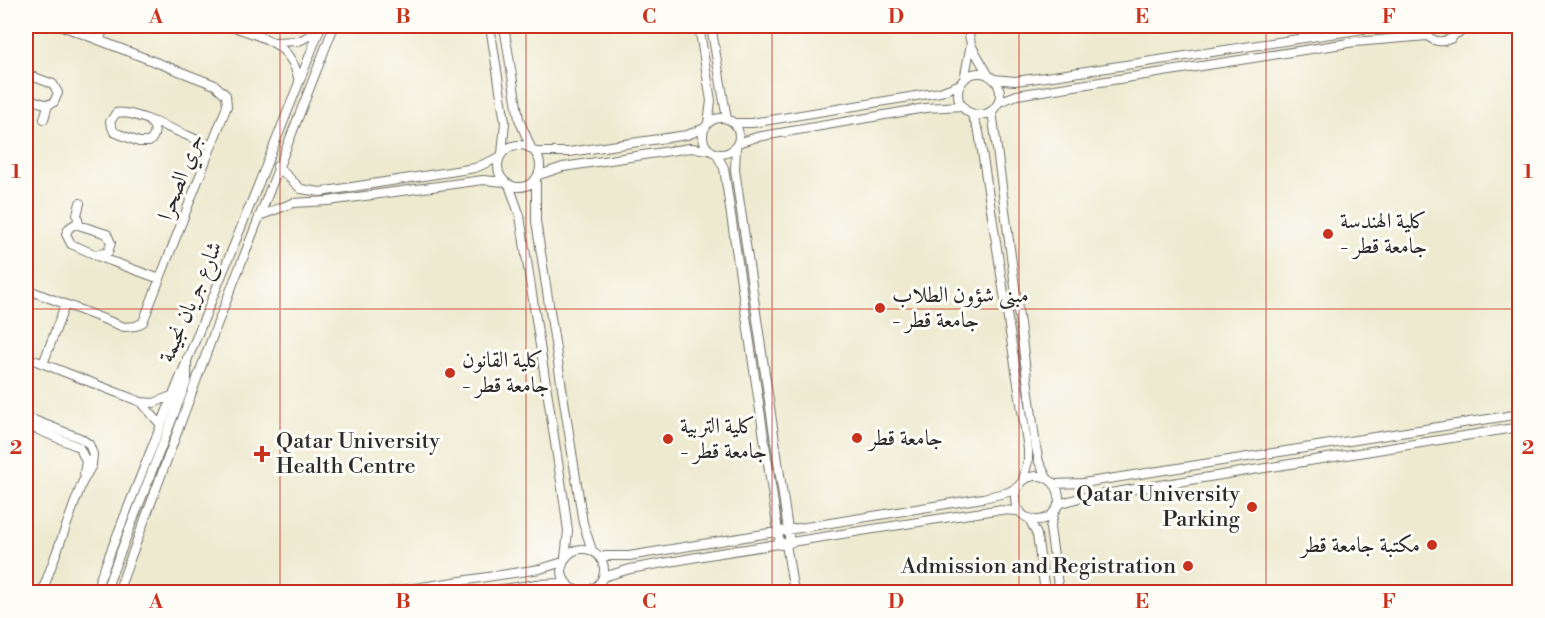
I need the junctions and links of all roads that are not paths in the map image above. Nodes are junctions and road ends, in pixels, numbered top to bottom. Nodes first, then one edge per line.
1 (62, 26) edge
2 (105, 26) edge
3 (231, 26) edge
4 (334, 26) edge
5 (490, 26) edge
6 (504, 26) edge
7 (699, 26) edge
8 (711, 26) edge
9 (967, 26) edge
10 (1384, 26) edge
11 (1422, 26) edge
12 (1460, 26) edge
13 (1471, 26) edge
14 (319, 28) edge
15 (1456, 34) junction
16 (1427, 36) junction
17 (99, 40) junction
18 (273, 42) junction
19 (971, 44) junction
20 (714, 50) junction
21 (704, 52) junction
22 (1157, 59) junction
23 (1120, 65) junction
24 (1157, 73) junction
25 (27, 74) edge
26 (991, 77) junction
27 (1122, 78) junction
28 (299, 81) junction
29 (963, 82) junction
30 (26, 98) edge
31 (999, 102) junction
32 (48, 105) junction
33 (963, 106) junction
34 (992, 111) junction
35 (971, 113) junction
36 (44, 118) dead end
37 (148, 121) junction
38 (731, 121) junction
39 (706, 126) junction
40 (173, 131) junction
41 (153, 137) junction
42 (737, 145) junction
43 (212, 146) junction
44 (534, 150) junction
45 (713, 151) junction
46 (501, 155) junction
47 (277, 166) junction
48 (421, 177) junction
49 (538, 177) junction
50 (396, 181) junction
51 (507, 184) junction
52 (424, 188) junction
53 (399, 192) junction
54 (80, 203) dead end
55 (259, 216) junction
56 (79, 224) junction
57 (111, 246) junction
58 (96, 255) junction
59 (121, 264) junction
60 (160, 279) junction
61 (26, 290) edge
62 (65, 305) junction
63 (761, 347) junction
64 (751, 349) junction
65 (26, 357) edge
66 (187, 358) junction
67 (43, 364) junction
68 (171, 396) junction
69 (141, 402) junction
70 (1520, 414) edge
71 (26, 417) edge
72 (160, 424) junction
73 (26, 425) edge
74 (762, 425) junction
75 (773, 425) junction
76 (41, 427) junction
77 (1520, 427) edge
78 (1038, 459) junction
79 (1028, 461) junction
80 (1047, 478) junction
81 (1021, 483) junction
82 (1054, 484) junction
83 (1059, 504) junction
84 (1020, 511) junction
85 (1054, 513) junction
86 (1029, 518) junction
87 (788, 528) junction
88 (778, 530) junction
89 (786, 544) junction
90 (592, 550) junction
91 (1052, 551) junction
92 (1039, 552) junction
93 (599, 556) junction
94 (564, 560) junction
95 (603, 577) junction
96 (489, 578) junction
97 (569, 587) edge
98 (598, 589) edge
99 (42, 592) edge
100 (95, 592) edge
101 (105, 592) edge
102 (118, 592) edge
103 (388, 592) edge
104 (487, 592) edge
105 (794, 592) edge
106 (1045, 592) edge
107 (1059, 592) edge

1 - 17 street, جري الصحرا
2 - 17 street
3 - 18 street
4 - 47 street, شارع جريان نجيمة
5 - 46 street
6 - 44 street
7 - 21 street
8 - 20 street
9 - 19 street
10 - 22 street
11 - 16 street
12 - 15 street
13 - 15 street
14 - 18 street
14 - 28 street, شارع جريان نجيمة
15 - 16 street
16 - 24 street
17 - 43 street, جري الصحرا
18 - 28 street
19 - 26 street
19 - 29 street
20 - 21 street
20 - 38 street
21 - 39 street
22 - 23 street
22 - 24 street
23 - 26 street
23 - 27 street
24 - 27 street
25 - 32 street
26 - 29 street
26 - 31 street
27 - 31 street
28 - 66 street, شارع جريان نجيمة
29 - 33 street
29 - 38 street
30 - 32 street
31 - 34 street
32 - 36 street
33 - 35 street
33 - 42 street
34 - 35 street
34 - 78 street
35 - 79 street
37 - 40 street
37 - 41 street
37 - 41 street
38 - 39 street
38 - 42 street
39 - 44 street
39 - 45 street
40 - 41 street
40 - 43 street
42 - 45 street
42 - 63 street
43 - 60 street, جري الصحرا
44 - 46 street
44 - 49 street
45 - 49 street
45 - 64 street
46 - 48 street
46 - 51 street
47 - 50 street
47 - 55 street, شارع جريان نجيمة
48 - 50 street
48 - 52 street
49 - 51 street
49 - 90 street
50 - 53 street
51 - 52 street
51 - 94 street
52 - 53 street
53 - 55 street
54 - 56 street
55 - 102 street, شارع جريان نجيمة
56 - 57 street
56 - 58 street
57 - 58 street
57 - 59 street
58 - 59 street
59 - 60 street
60 - 62 street, جري الصحرا
61 - 62 street, جري الصحرا
62 - 67 street
63 - 64 street
63 - 75 street
64 - 74 street
65 - 67 street
66 - 68 street, شارع جريان نجيمة
66 - 101 street
67 - 69 street
68 - 69 street
68 - 72 street, شارع جريان نجيمة
69 - 72 street
70 - 82 street
71 - 76 street
72 - 100 street, شارع جريان نجيمة
73 - 76 street
74 - 75 street
74 - 88 street
75 - 87 street
76 - 99 street
77 - 83 street
78 - 79 street
78 - 80 street
79 - 81 street
80 - 81 street
80 - 82 street
81 - 84 street
81 - 87 street
82 - 83 street
83 - 85 street
84 - 86 street
84 - 89 street
85 - 86 street
85 - 91 street
86 - 92 street
87 - 88 street
87 - 89 street
88 - 89 street
88 - 93 street
89 - 95 street
89 - 105 street
90 - 93 street
90 - 94 street
91 - 92 street
91 - 107 street
92 - 106 street
93 - 95 street
94 - 96 street
94 - 97 street
95 - 98 street
96 - 103 street
96 - 104 street
97 - 98 street
97 - 104 street

